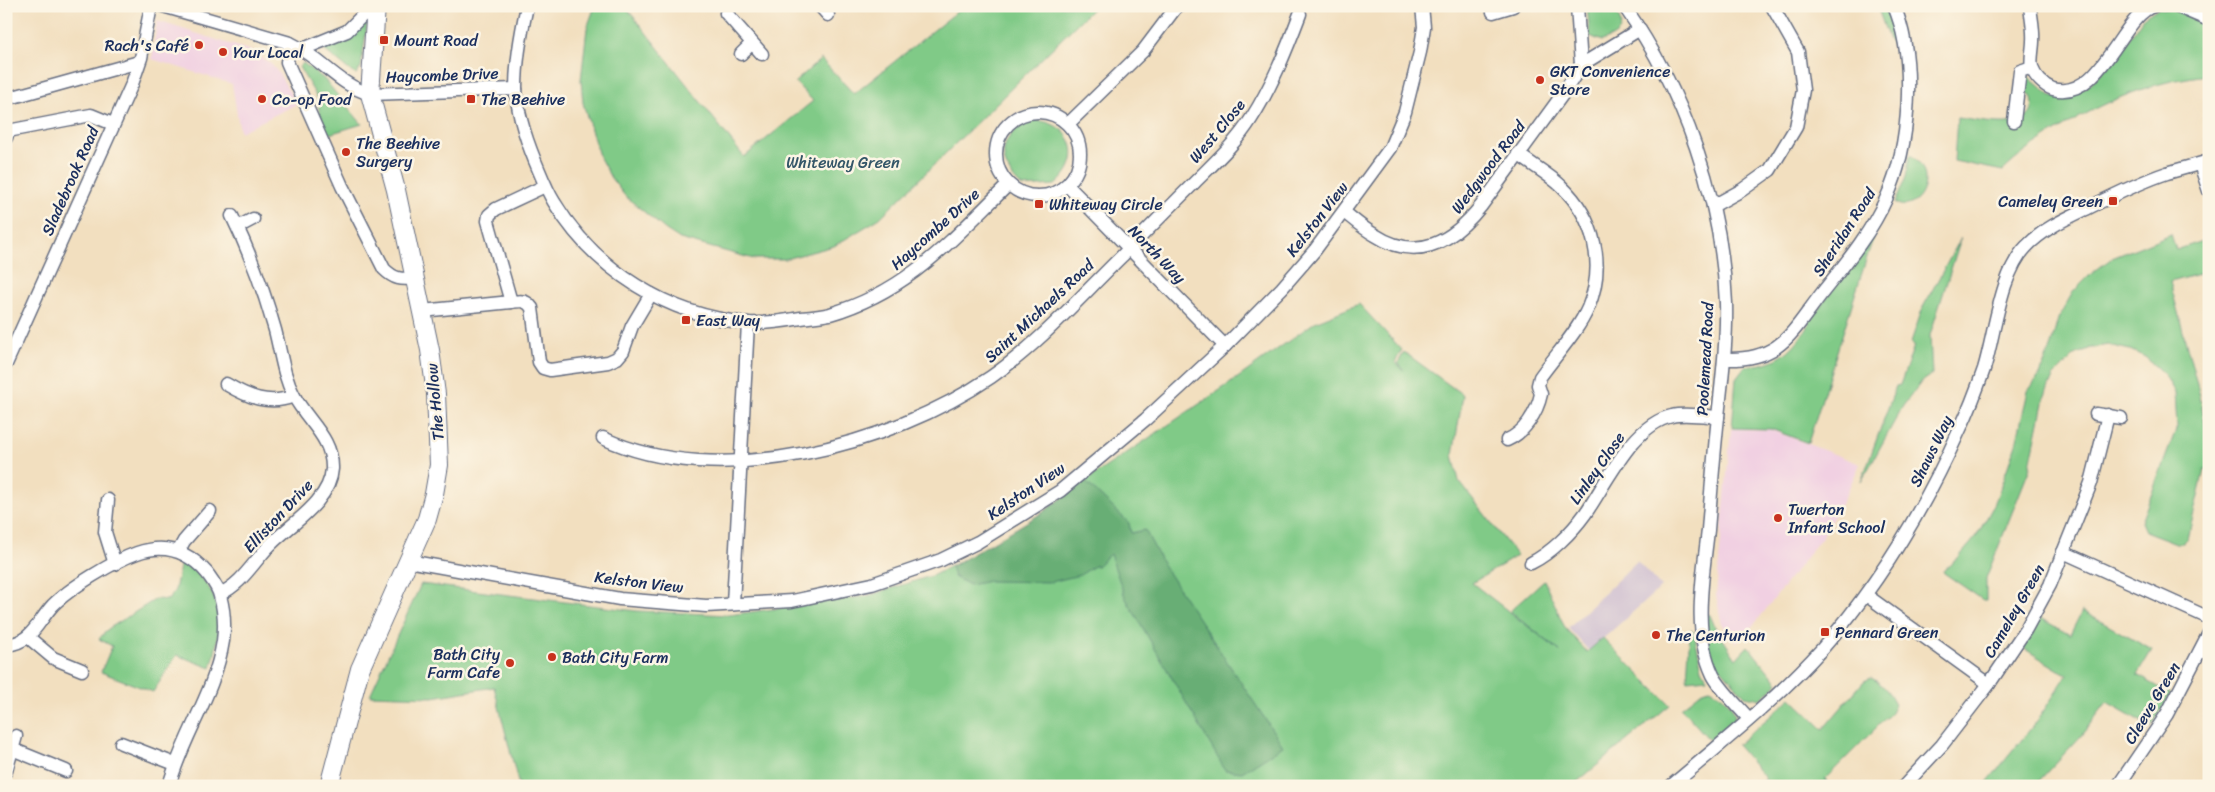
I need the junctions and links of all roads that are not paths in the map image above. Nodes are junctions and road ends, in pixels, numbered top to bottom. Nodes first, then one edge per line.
1 (151, 6) edge
2 (163, 6) edge
3 (374, 6) edge
4 (527, 6) edge
5 (1177, 6) edge
6 (1422, 6) edge
7 (1492, 6) edge
8 (1513, 6) edge
9 (1577, 6) edge
10 (1624, 6) edge
11 (1772, 6) edge
12 (1894, 6) edge
13 (2030, 6) edge
14 (2154, 6) edge
15 (2176, 6) edge
16 (725, 9) edge
17 (1300, 14) dead end
18 (2209, 20) edge
19 (1640, 29) junction
20 (290, 43) junction
21 (752, 43) junction
22 (303, 49) junction
23 (742, 54) dead end
24 (762, 54) dead end
25 (139, 62) junction
26 (1581, 65) junction
27 (2032, 67) junction
28 (516, 89) junction
29 (370, 94) junction
30 (6, 99) edge
31 (2014, 121) dead end
32 (113, 124) junction
33 (1068, 124) junction
34 (6, 138) edge
35 (1518, 154) junction
36 (2205, 162) edge
37 (1008, 185) junction
38 (1067, 185) junction
39 (545, 186) junction
40 (2209, 191) edge
41 (1713, 206) junction
42 (1344, 212) junction
43 (253, 219) dead end
44 (1129, 249) junction
45 (415, 278) junction
46 (651, 294) junction
47 (511, 302) junction
48 (422, 311) junction
49 (748, 323) junction
50 (1225, 346) junction
51 (1725, 359) junction
52 (6, 364) edge
53 (226, 384) dead end
54 (294, 396) junction
55 (1718, 417) junction
56 (2121, 418) dead end
57 (603, 438) dead end
58 (1507, 440) dead end
59 (740, 461) junction
60 (108, 500) dead end
61 (210, 512) dead end
62 (179, 550) junction
63 (2063, 552) junction
64 (408, 561) junction
65 (1540, 563) dead end
66 (115, 564) junction
67 (220, 594) junction
68 (1866, 595) junction
69 (733, 604) junction
70 (2209, 618) edge
71 (2209, 633) edge
72 (28, 637) junction
73 (6, 645) edge
74 (82, 670) dead end
75 (1990, 684) junction
76 (1749, 719) junction
77 (16, 736) dead end
78 (121, 743) dead end
79 (12, 749) junction
80 (175, 764) junction
81 (6, 771) edge
82 (66, 771) dead end
83 (169, 786) edge
84 (329, 786) edge
85 (1671, 786) edge
86 (1904, 786) edge
87 (2118, 786) edge

1 - 25 street, Sladebrook Road
2 - 20 street
3 - 22 street
3 - 29 street, The Hollow
4 - 28 street, Haycombe Drive
5 - 33 street
6 - 42 street, Kelston View
7 - 8 street
9 - 26 street
10 - 19 street, Poolemead Road
11 - 41 street
12 - 51 street, Sheridan Road
13 - 27 street
14 - 27 street
15 - 18 street
16 - 21 street
17 - 44 street, West Close
19 - 26 street, Wedgwood Road
19 - 41 street, Poolemead Road
20 - 22 street
20 - 45 street
21 - 23 street
21 - 24 street
22 - 29 street
25 - 30 street
25 - 32 street, Sladebrook Road
26 - 35 street, Wedgwood Road
27 - 31 street
28 - 29 street, Haycombe Drive
28 - 39 street, Haycombe Drive
29 - 45 street, The Hollow
32 - 34 street
32 - 52 street, Sladebrook Road
33 - 37 street
33 - 38 street
35 - 42 street, Wedgwood Road
35 - 58 street
36 - 40 street
36 - 68 street, Shaws Way
37 - 38 street
37 - 49 street, Haycombe Drive
38 - 44 street, North Way
39 - 46 street, Haycombe Drive
39 - 47 street
41 - 51 street, Poolemead Road
42 - 50 street, Kelston View
43 - 54 street, Elliston Drive
44 - 50 street, North Way
44 - 59 street, Saint Michaels Road
45 - 48 street, The Hollow
46 - 47 street
46 - 49 street, Haycombe Drive
47 - 48 street
48 - 64 street, The Hollow
49 - 59 street
50 - 69 street, Kelston View
51 - 55 street, Poolemead Road
53 - 54 street
54 - 67 street, Elliston Drive
55 - 65 street, Linley Close
55 - 76 street, Poolemead Road
56 - 63 street, Cameley Green
57 - 59 street, Saint Michaels Road
59 - 69 street
60 - 66 street
61 - 62 street
62 - 66 street
62 - 67 street
63 - 70 street, Cameley Green
63 - 75 street, Cameley Green
64 - 69 street, Kelston View
64 - 84 street, The Hollow
66 - 72 street
67 - 80 street
68 - 75 street
68 - 76 street, Shaws Way
71 - 87 street, Cleeve Green
72 - 73 street
72 - 74 street
75 - 86 street
76 - 85 street, Shaws Way
77 - 79 street
78 - 80 street
79 - 81 street
79 - 82 street
80 - 83 street

